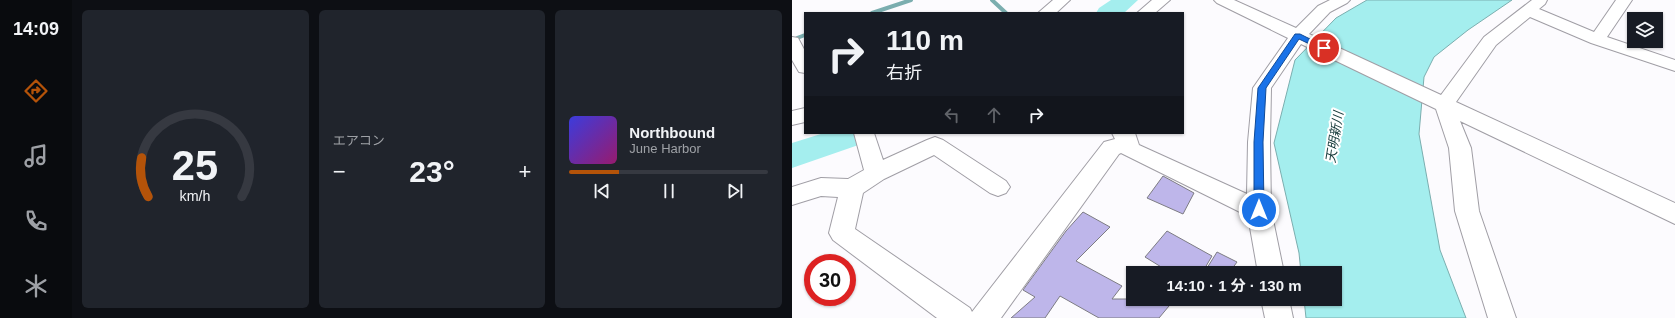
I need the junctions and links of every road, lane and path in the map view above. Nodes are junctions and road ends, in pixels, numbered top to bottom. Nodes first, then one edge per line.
1 (1062, 0) edge
2 (1162, 0) edge
3 (1222, 0) edge
4 (1342, 0) edge
5 (1624, 0) edge
6 (1535, 5) edge
7 (1047, 12) edge
8 (1146, 12) edge
9 (1298, 36) junction
10 (1597, 39) junction
11 (792, 42) edge
12 (804, 66) edge
13 (1675, 66) edge
14 (1444, 105) junction
15 (804, 115) edge
16 (792, 118) edge
17 (864, 134) edge
18 (1124, 139) edge
19 (876, 173) junction
20 (998, 187) dead end
21 (852, 188) junction
22 (792, 196) edge
23 (1259, 210) junction
24 (1675, 214) edge
25 (1270, 266) edge
26 (1277, 306) edge
27 (960, 318) edge
28 (984, 318) edge
29 (1279, 318) edge
30 (1502, 318) edge

1 - 7 street
2 - 8 street
3 - 9 street
4 - 9 street
5 - 10 street
6 - 10 street
6 - 14 street
9 - 14 street
9 - 23 street
10 - 13 street
11 - 12 street
14 - 24 street
14 - 30 street
15 - 16 street
17 - 19 street
18 - 23 street
18 - 28 street
19 - 20 street
19 - 21 street
21 - 22 street
21 - 27 street
23 - 25 street
26 - 29 street

